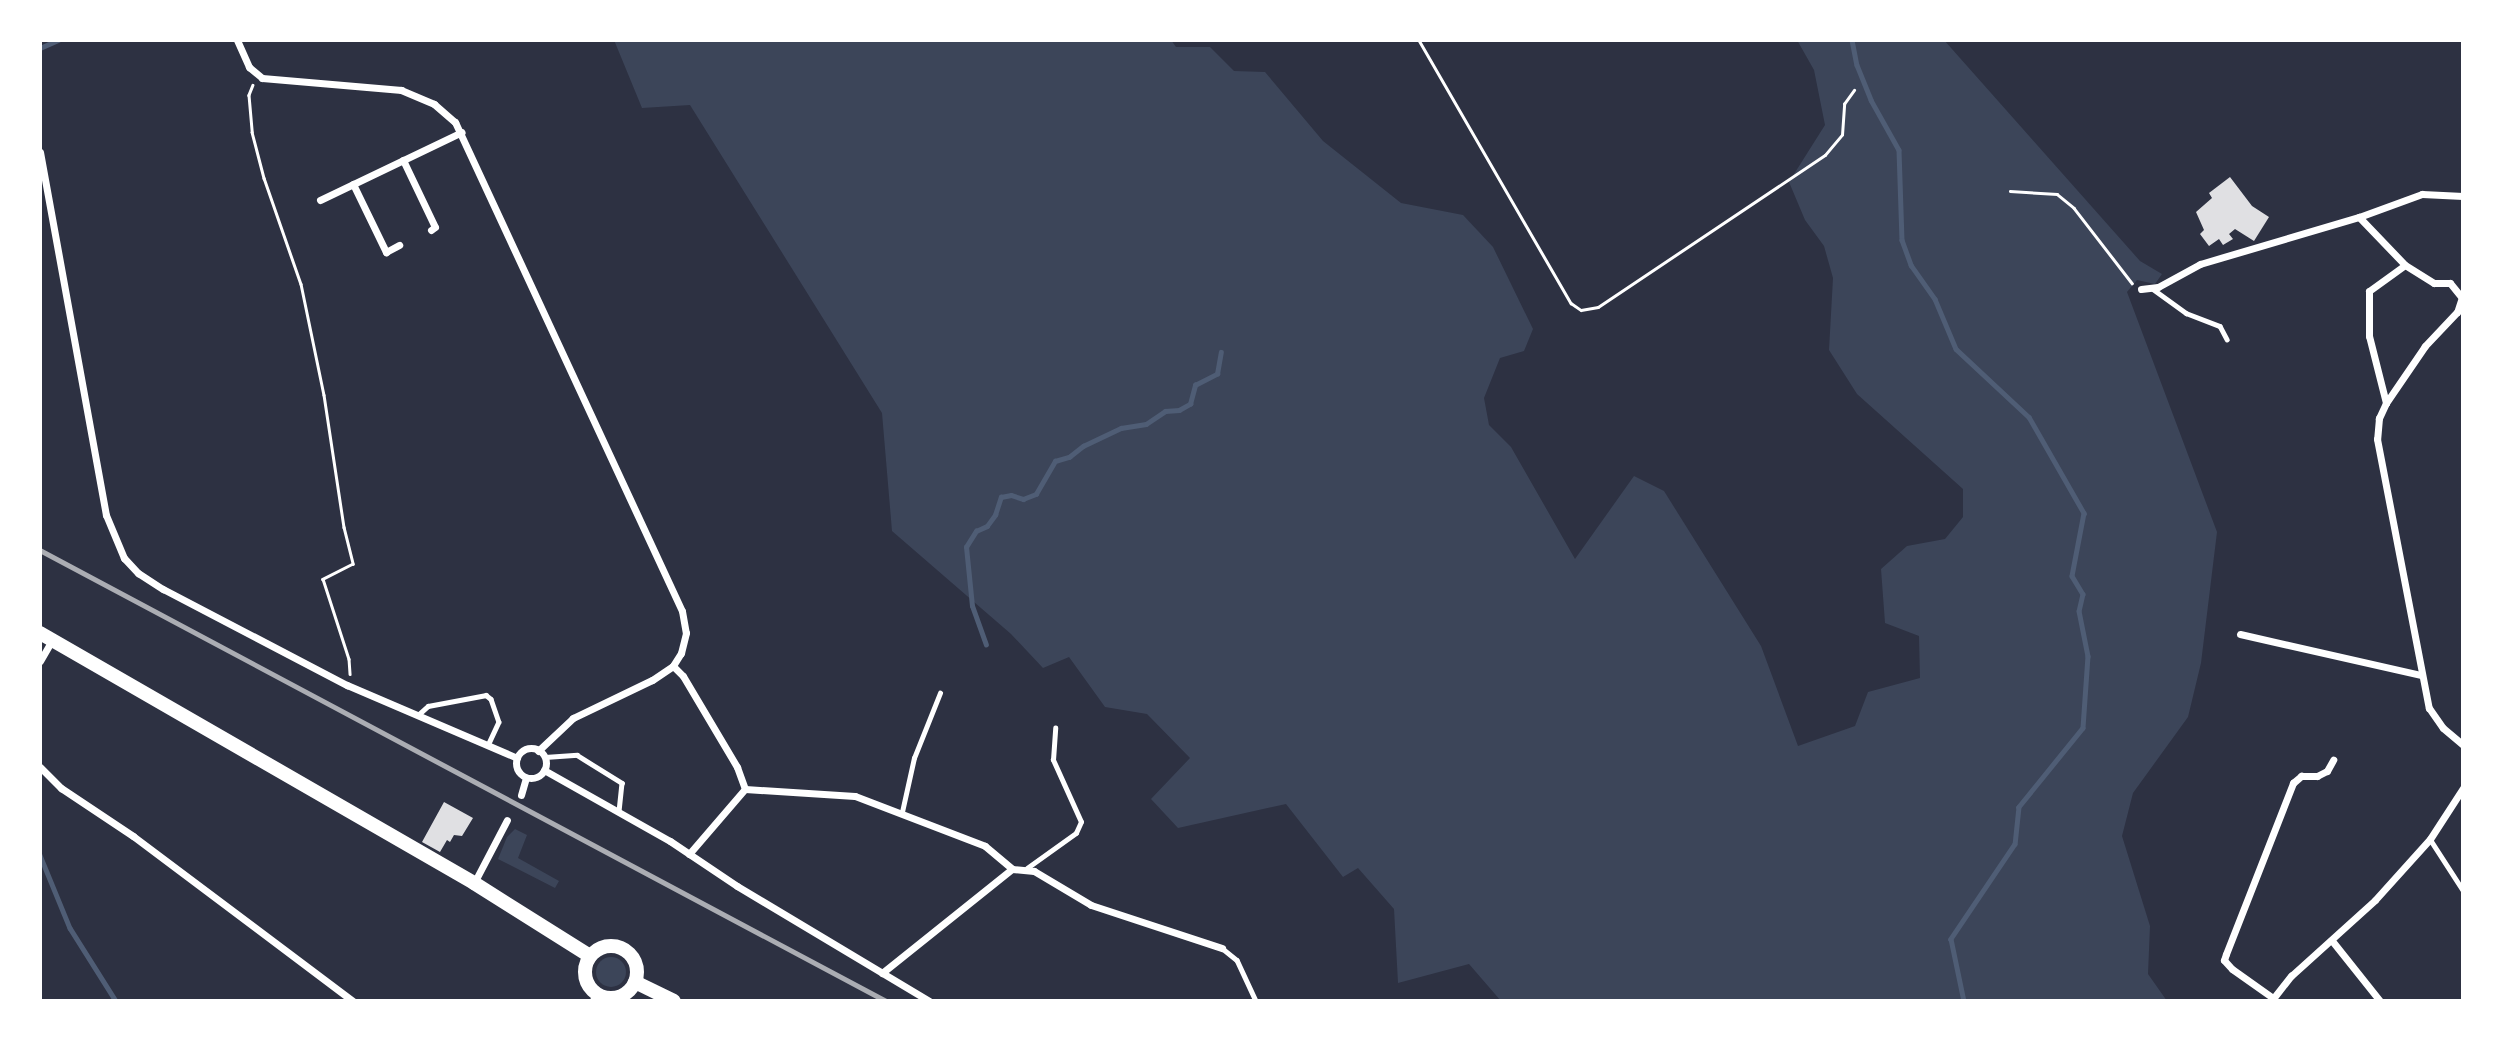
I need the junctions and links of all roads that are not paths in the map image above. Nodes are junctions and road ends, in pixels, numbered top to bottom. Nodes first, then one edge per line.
1 (237, 40) edge
2 (462, 132) junction
3 (40, 152) edge
4 (403, 160) junction
5 (353, 184) junction
6 (2463, 196) edge
7 (320, 200) dead end
8 (2359, 217) junction
9 (431, 230) dead end
10 (399, 245) dead end
11 (2405, 265) junction
12 (2152, 288) junction
13 (2141, 289) road end
14 (2462, 297) edge
15 (2227, 339) dead end
16 (2386, 403) junction
17 (2240, 634) dead end
18 (46, 637) edge
19 (40, 662) edge
20 (673, 666) junction
21 (2421, 675) junction
22 (940, 693) dead end
23 (417, 717) junction
24 (1055, 728) dead end
25 (2463, 745) edge
26 (487, 747) junction
27 (542, 754) junction
28 (517, 758) junction
29 (2333, 760) dead end
30 (40, 767) edge
31 (544, 770) junction
32 (526, 778) junction
33 (2463, 788) edge
34 (745, 789) junction
35 (521, 795) dead end
36 (619, 812) junction
37 (902, 812) junction
38 (507, 820) dead end
39 (2430, 839) junction
40 (689, 855) junction
41 (1027, 868) junction
42 (1012, 869) junction
43 (474, 883) junction
44 (2463, 890) edge
45 (2333, 942) junction
46 (1222, 948) joint
47 (590, 956) junction
48 (881, 973) junction
49 (635, 982) junction
50 (598, 998) edge
51 (2273, 1000) edge
52 (353, 1001) edge
53 (674, 1001) edge
54 (929, 1001) edge
55 (1256, 1001) edge
56 (2380, 1001) edge

1 - 2 street
2 - 4 street
2 - 20 street
3 - 23 street
4 - 5 street
4 - 9 street
5 - 7 street
5 - 10 street
6 - 8 street
8 - 11 street
8 - 12 street
11 - 14 street
11 - 16 street
12 - 13 street
12 - 15 lane
14 - 16 street
16 - 21 street
17 - 21 street
18 - 19 street
18 - 43 main road
20 - 27 street
20 - 34 street
21 - 25 street
22 - 37 lane
23 - 26 street
23 - 26 lane
24 - 41 lane
26 - 28 street
27 - 28 street
27 - 31 street
27 - 36 lane
28 - 32 street
29 - 51 street
30 - 52 street
31 - 32 street
31 - 36 street
32 - 35 street
33 - 39 street
34 - 37 street
34 - 40 street
36 - 40 street
37 - 42 street
38 - 43 street
39 - 44 lane
39 - 45 street
40 - 48 street
41 - 42 street
41 - 46 street
42 - 48 street
43 - 47 main road
45 - 51 street
45 - 56 street
46 - 55 lane
47 - 49 main road
47 - 50 main road
48 - 54 street
49 - 50 main road
49 - 53 main road

